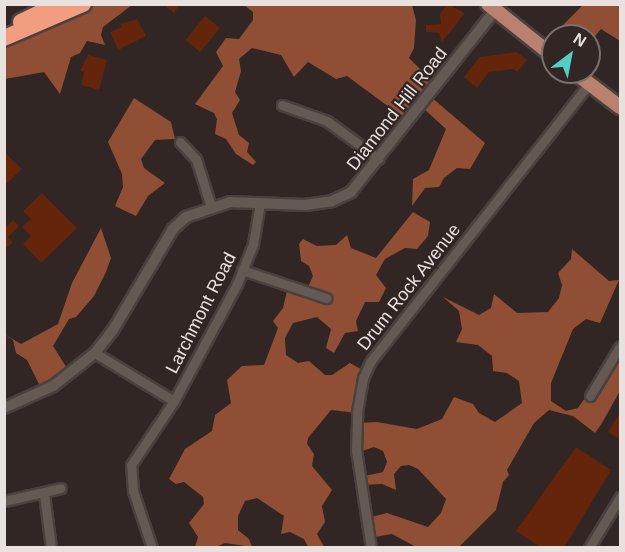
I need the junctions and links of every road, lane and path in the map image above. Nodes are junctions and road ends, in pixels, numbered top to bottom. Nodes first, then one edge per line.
1 (58, 4) edge
2 (83, 4) edge
3 (495, 6) edge
4 (4, 28) edge
5 (4, 38) edge
6 (541, 44) edge
7 (589, 84) joint
8 (282, 105) dead end
9 (621, 107) edge
10 (180, 142) dead end
11 (379, 159) junction
12 (260, 204) junction
13 (211, 207) junction
14 (242, 270) junction
15 (326, 298) dead end
16 (621, 346) edge
17 (95, 352) junction
18 (590, 396) dead end
19 (174, 401) junction
20 (4, 408) edge
21 (61, 488) dead end
22 (44, 494) junction
23 (620, 500) edge
24 (4, 501) edge
25 (51, 548) edge
26 (152, 548) edge
27 (371, 548) edge
28 (589, 548) edge

1 - 4 highway
2 - 5 highway
3 - 6 main road
3 - 11 street, Diamond Hill Road
7 - 9 main road
7 - 27 street, Drum Rock Avenue
8 - 11 street
10 - 13 street
11 - 12 street, Diamond Hill Road
12 - 13 street, Diamond Hill Road
12 - 14 street, Larchmont Road
13 - 17 street, Diamond Hill Road
14 - 15 street
14 - 19 street, Larchmont Road
16 - 18 street
17 - 19 street
17 - 20 street, Diamond Hill Road
19 - 26 street, Larchmont Road
21 - 22 street
22 - 24 street
22 - 25 street
23 - 28 street

